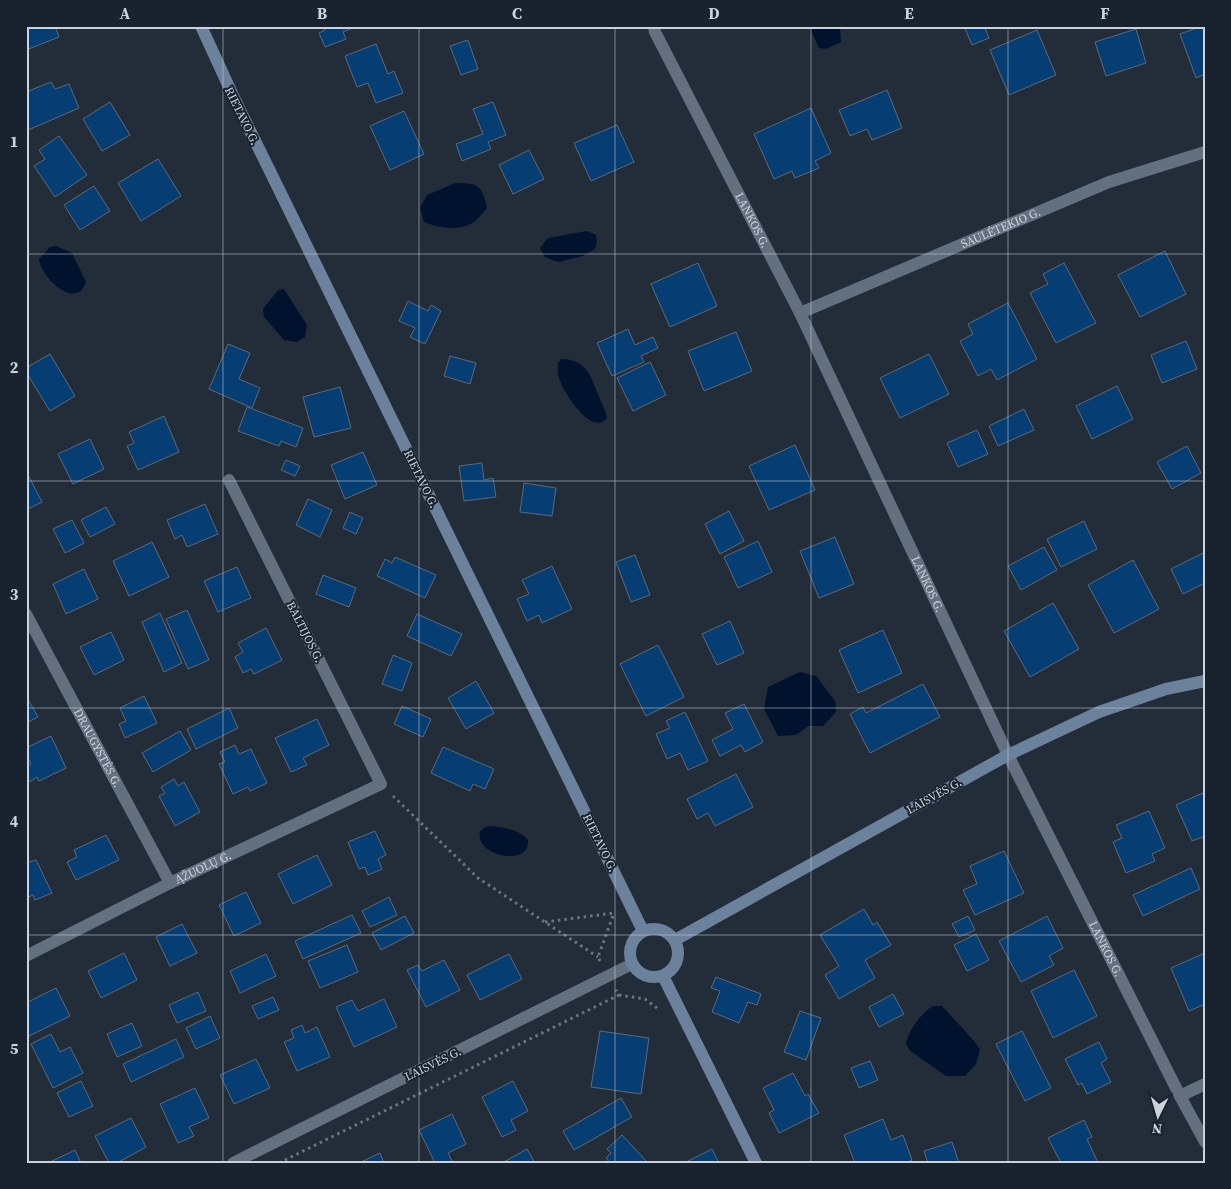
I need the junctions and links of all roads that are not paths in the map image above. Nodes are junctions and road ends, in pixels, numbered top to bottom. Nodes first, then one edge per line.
1 (201, 26) edge
2 (654, 26) edge
3 (1205, 152) edge
4 (800, 313) junction
5 (229, 480) dead end
6 (26, 614) edge
7 (1205, 681) edge
8 (1008, 755) junction
9 (381, 784) joint
10 (170, 883) junction
11 (643, 931) junction
12 (675, 940) junction
13 (26, 956) edge
14 (632, 964) junction
15 (663, 976) junction
16 (1205, 1084) edge
17 (1180, 1096) junction
18 (1205, 1142) edge
19 (233, 1163) edge
20 (756, 1163) edge

1 - 11 main road, RIETAVO G.
2 - 4 street, LANKOS G.
3 - 4 street, SAULĖTEKIO G.
4 - 8 street, LANKOS G.
5 - 9 street, BALTIJOS G.
6 - 10 street, DRAUGYSTĖS G.
7 - 8 main road, LAISVĖS G.
8 - 12 main road, LAISVĖS G.
8 - 17 street, LANKOS G.
9 - 10 street, ĄŽUOLŲ G.
10 - 13 street, ĄŽUOLŲ G.
11 - 12 main road
11 - 14 main road
12 - 15 main road
14 - 15 main road
14 - 19 street, LAISVĖS G.
15 - 20 main road
16 - 17 street
17 - 18 street, LANKOS G.

